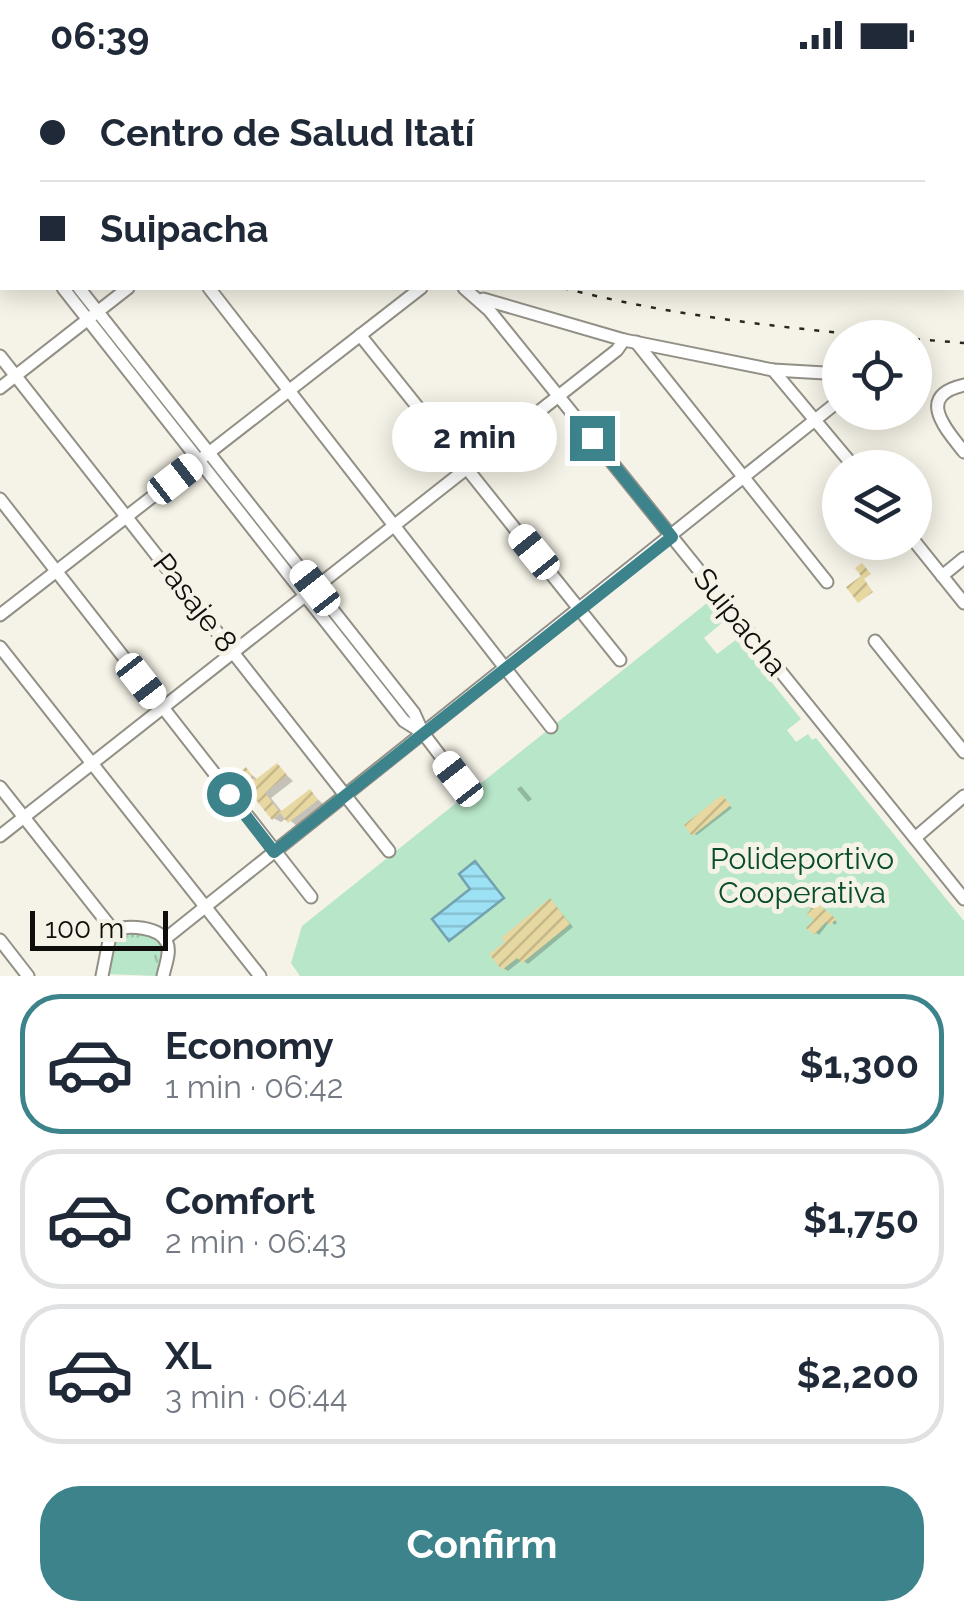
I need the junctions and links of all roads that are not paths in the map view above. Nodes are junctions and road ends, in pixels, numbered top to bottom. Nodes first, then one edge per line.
1 (64, 290) edge
2 (80, 290) edge
3 (125, 290) edge
4 (211, 290) edge
5 (417, 290) edge
6 (467, 290) edge
7 (479, 298) junction
8 (93, 315) junction
9 (360, 335) junction
10 (630, 340) junction
11 (0, 356) edge
12 (773, 370) junction
13 (822, 373) edge
14 (16, 376) junction
15 (964, 385) edge
16 (0, 388) edge
17 (289, 390) junction
18 (558, 396) junction
19 (822, 415) edge
20 (816, 420) junction
21 (840, 450) edge
22 (964, 452) edge
23 (204, 457) junction
24 (467, 468) junction
25 (745, 478) junction
26 (0, 499) edge
27 (127, 517) junction
28 (394, 526) junction
29 (672, 537) junction
30 (964, 558) edge
31 (929, 560) edge
32 (56, 572) junction
33 (942, 576) junction
34 (827, 582) dead end
35 (310, 592) junction
36 (964, 603) edge
37 (579, 608) junction
38 (0, 616) edge
39 (875, 641) dead end
40 (0, 647) edge
41 (234, 652) junction
42 (620, 660) dead end
43 (504, 668) junction
44 (162, 708) junction
45 (551, 727) dead end
46 (422, 733) junction
47 (964, 752) edge
48 (92, 764) junction
49 (458, 779) dead end
50 (0, 787) edge
51 (345, 795) junction
52 (964, 796) edge
53 (24, 817) junction
54 (0, 836) edge
55 (915, 838) junction
56 (389, 851) dead end
57 (274, 852) junction
58 (312, 897) dead end
59 (964, 899) edge
60 (205, 907) junction
61 (113, 930) junction
62 (165, 939) junction
63 (0, 940) edge
64 (28, 976) edge
65 (102, 976) edge
66 (163, 976) edge
67 (260, 976) edge

1 - 8 street
2 - 8 street
3 - 8 street
4 - 17 street
5 - 9 street
6 - 7 street
7 - 10 street
7 - 18 street, Suipacha
8 - 14 street
8 - 23 street
9 - 17 street
9 - 24 street
10 - 12 street
10 - 18 street
10 - 25 street
11 - 14 street, Pasaje 8
12 - 13 street
12 - 20 street
14 - 16 street
14 - 27 street, Pasaje 8
15 - 22 street
17 - 23 street
17 - 28 street
18 - 24 street
18 - 29 street, Suipacha
19 - 20 street
20 - 21 street
20 - 25 street
23 - 27 street
23 - 35 street
24 - 28 street
24 - 37 street
25 - 29 street
25 - 34 street
26 - 32 street
27 - 32 street
27 - 41 street, Pasaje 8
28 - 35 street
28 - 43 street
29 - 37 street
29 - 55 street, Suipacha
30 - 33 street
31 - 33 street
32 - 38 street
32 - 44 street
33 - 36 street
35 - 41 street
35 - 46 street
37 - 42 street
37 - 43 street
39 - 47 street
40 - 48 street
41 - 44 street
41 - 51 street, Pasaje 8
43 - 45 street
43 - 46 street
44 - 48 street
44 - 57 street
46 - 49 street
46 - 51 street
48 - 53 street
48 - 60 street
50 - 53 street
51 - 56 street, Pasaje 8
51 - 57 street
52 - 55 street
53 - 54 street
53 - 61 street
55 - 59 street, Suipacha
57 - 58 street
57 - 60 street
60 - 62 street
60 - 67 street
61 - 62 street
61 - 65 street
62 - 66 street
63 - 64 street

